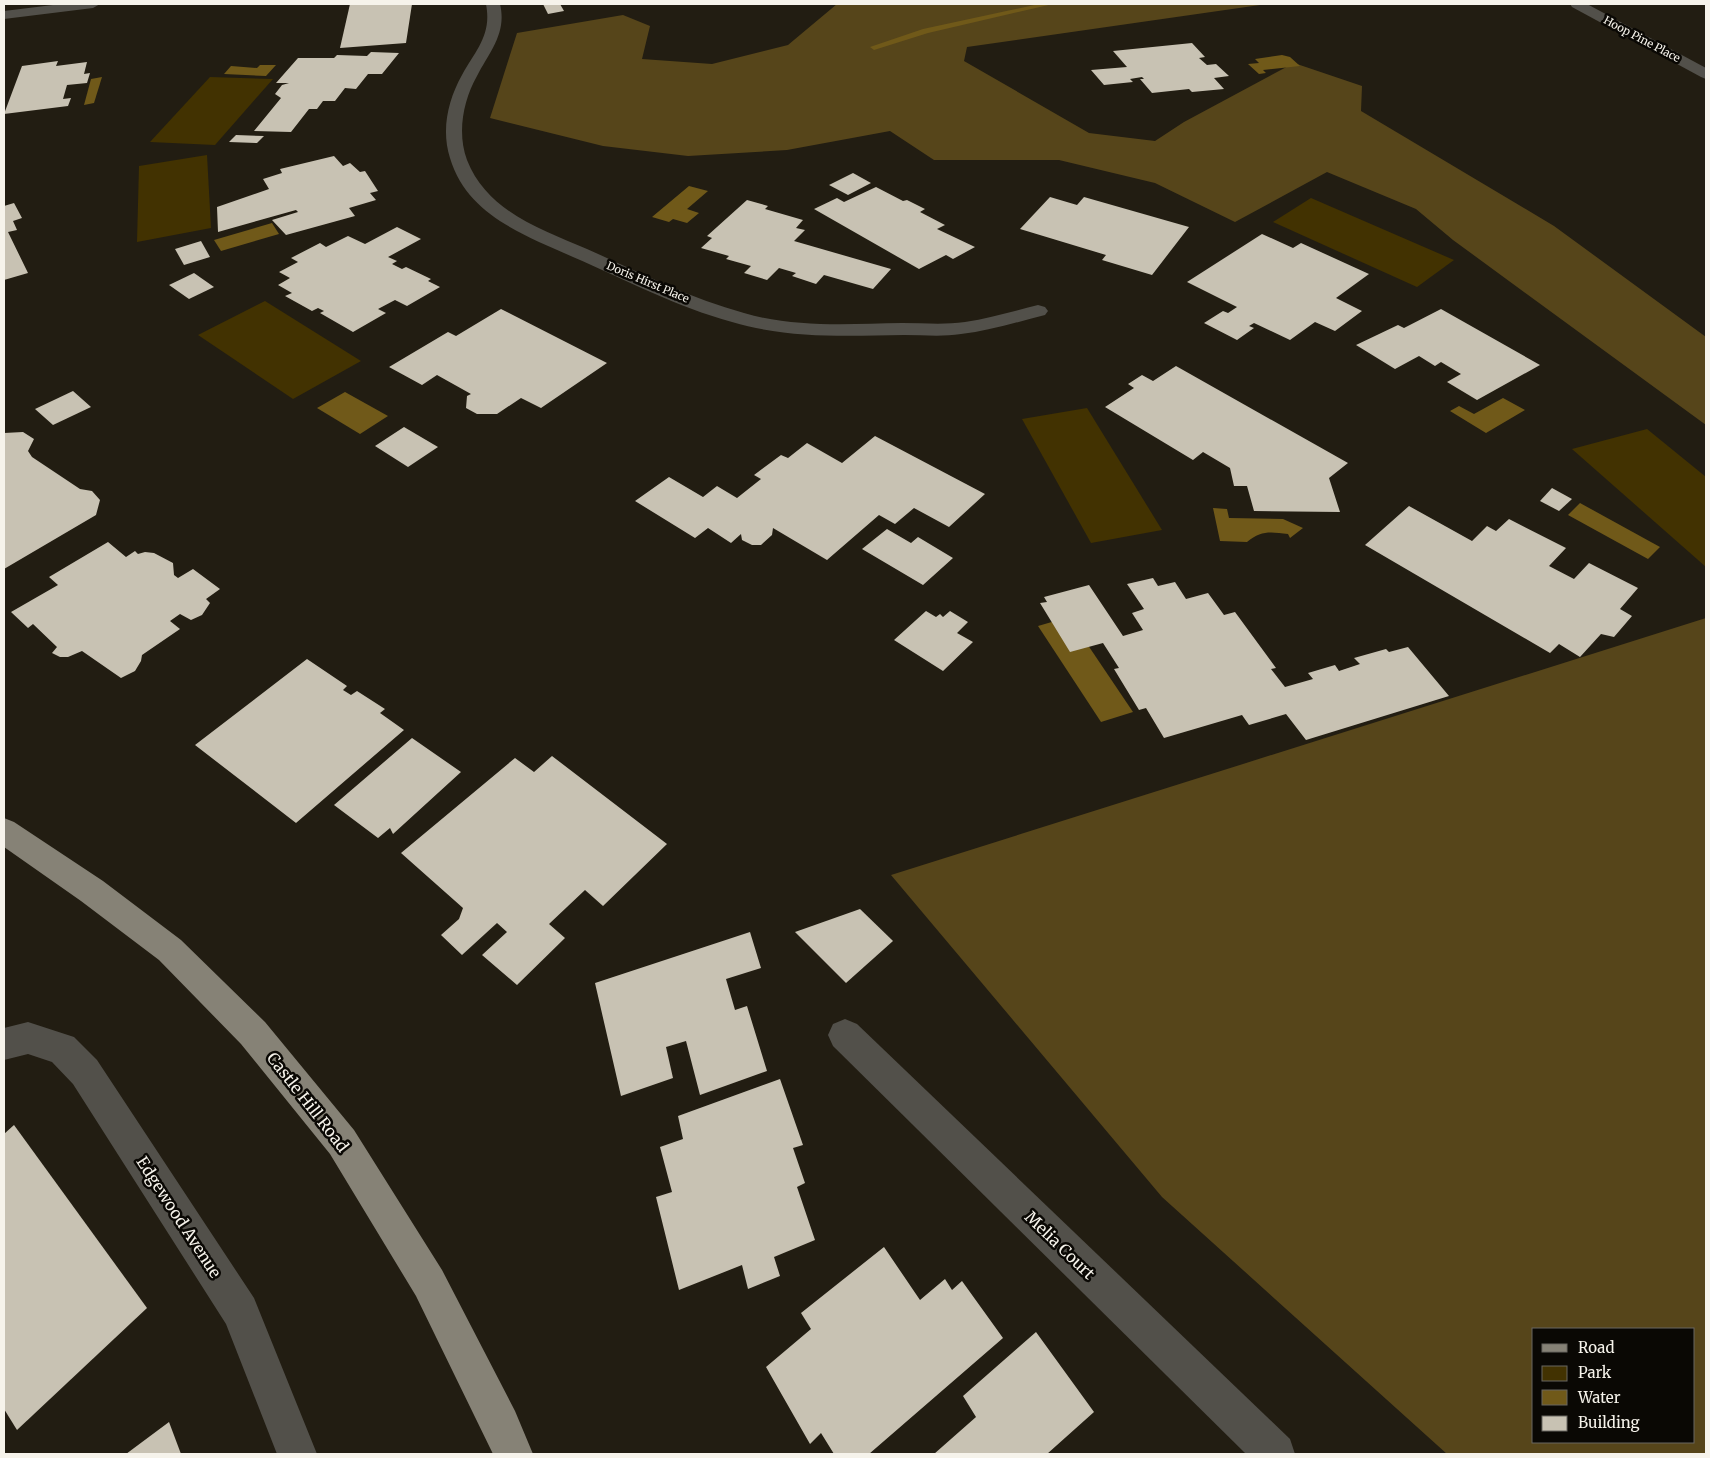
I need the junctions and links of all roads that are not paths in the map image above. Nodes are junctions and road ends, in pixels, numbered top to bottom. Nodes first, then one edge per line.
1 (93, 4) edge
2 (493, 4) edge
3 (1577, 4) edge
4 (4, 15) edge
5 (1706, 74) edge
6 (1038, 311) dead end
7 (4, 832) edge
8 (845, 1035) dead end
9 (4, 1044) edge
10 (297, 1454) edge
11 (513, 1454) edge
12 (1275, 1454) edge

1 - 4 street
2 - 6 street, Doris Hirst Place
3 - 5 street, Hoop Pine Place
7 - 11 main road, Castle Hill Road
8 - 12 street, Melia Court
9 - 10 street, Edgewood Avenue

